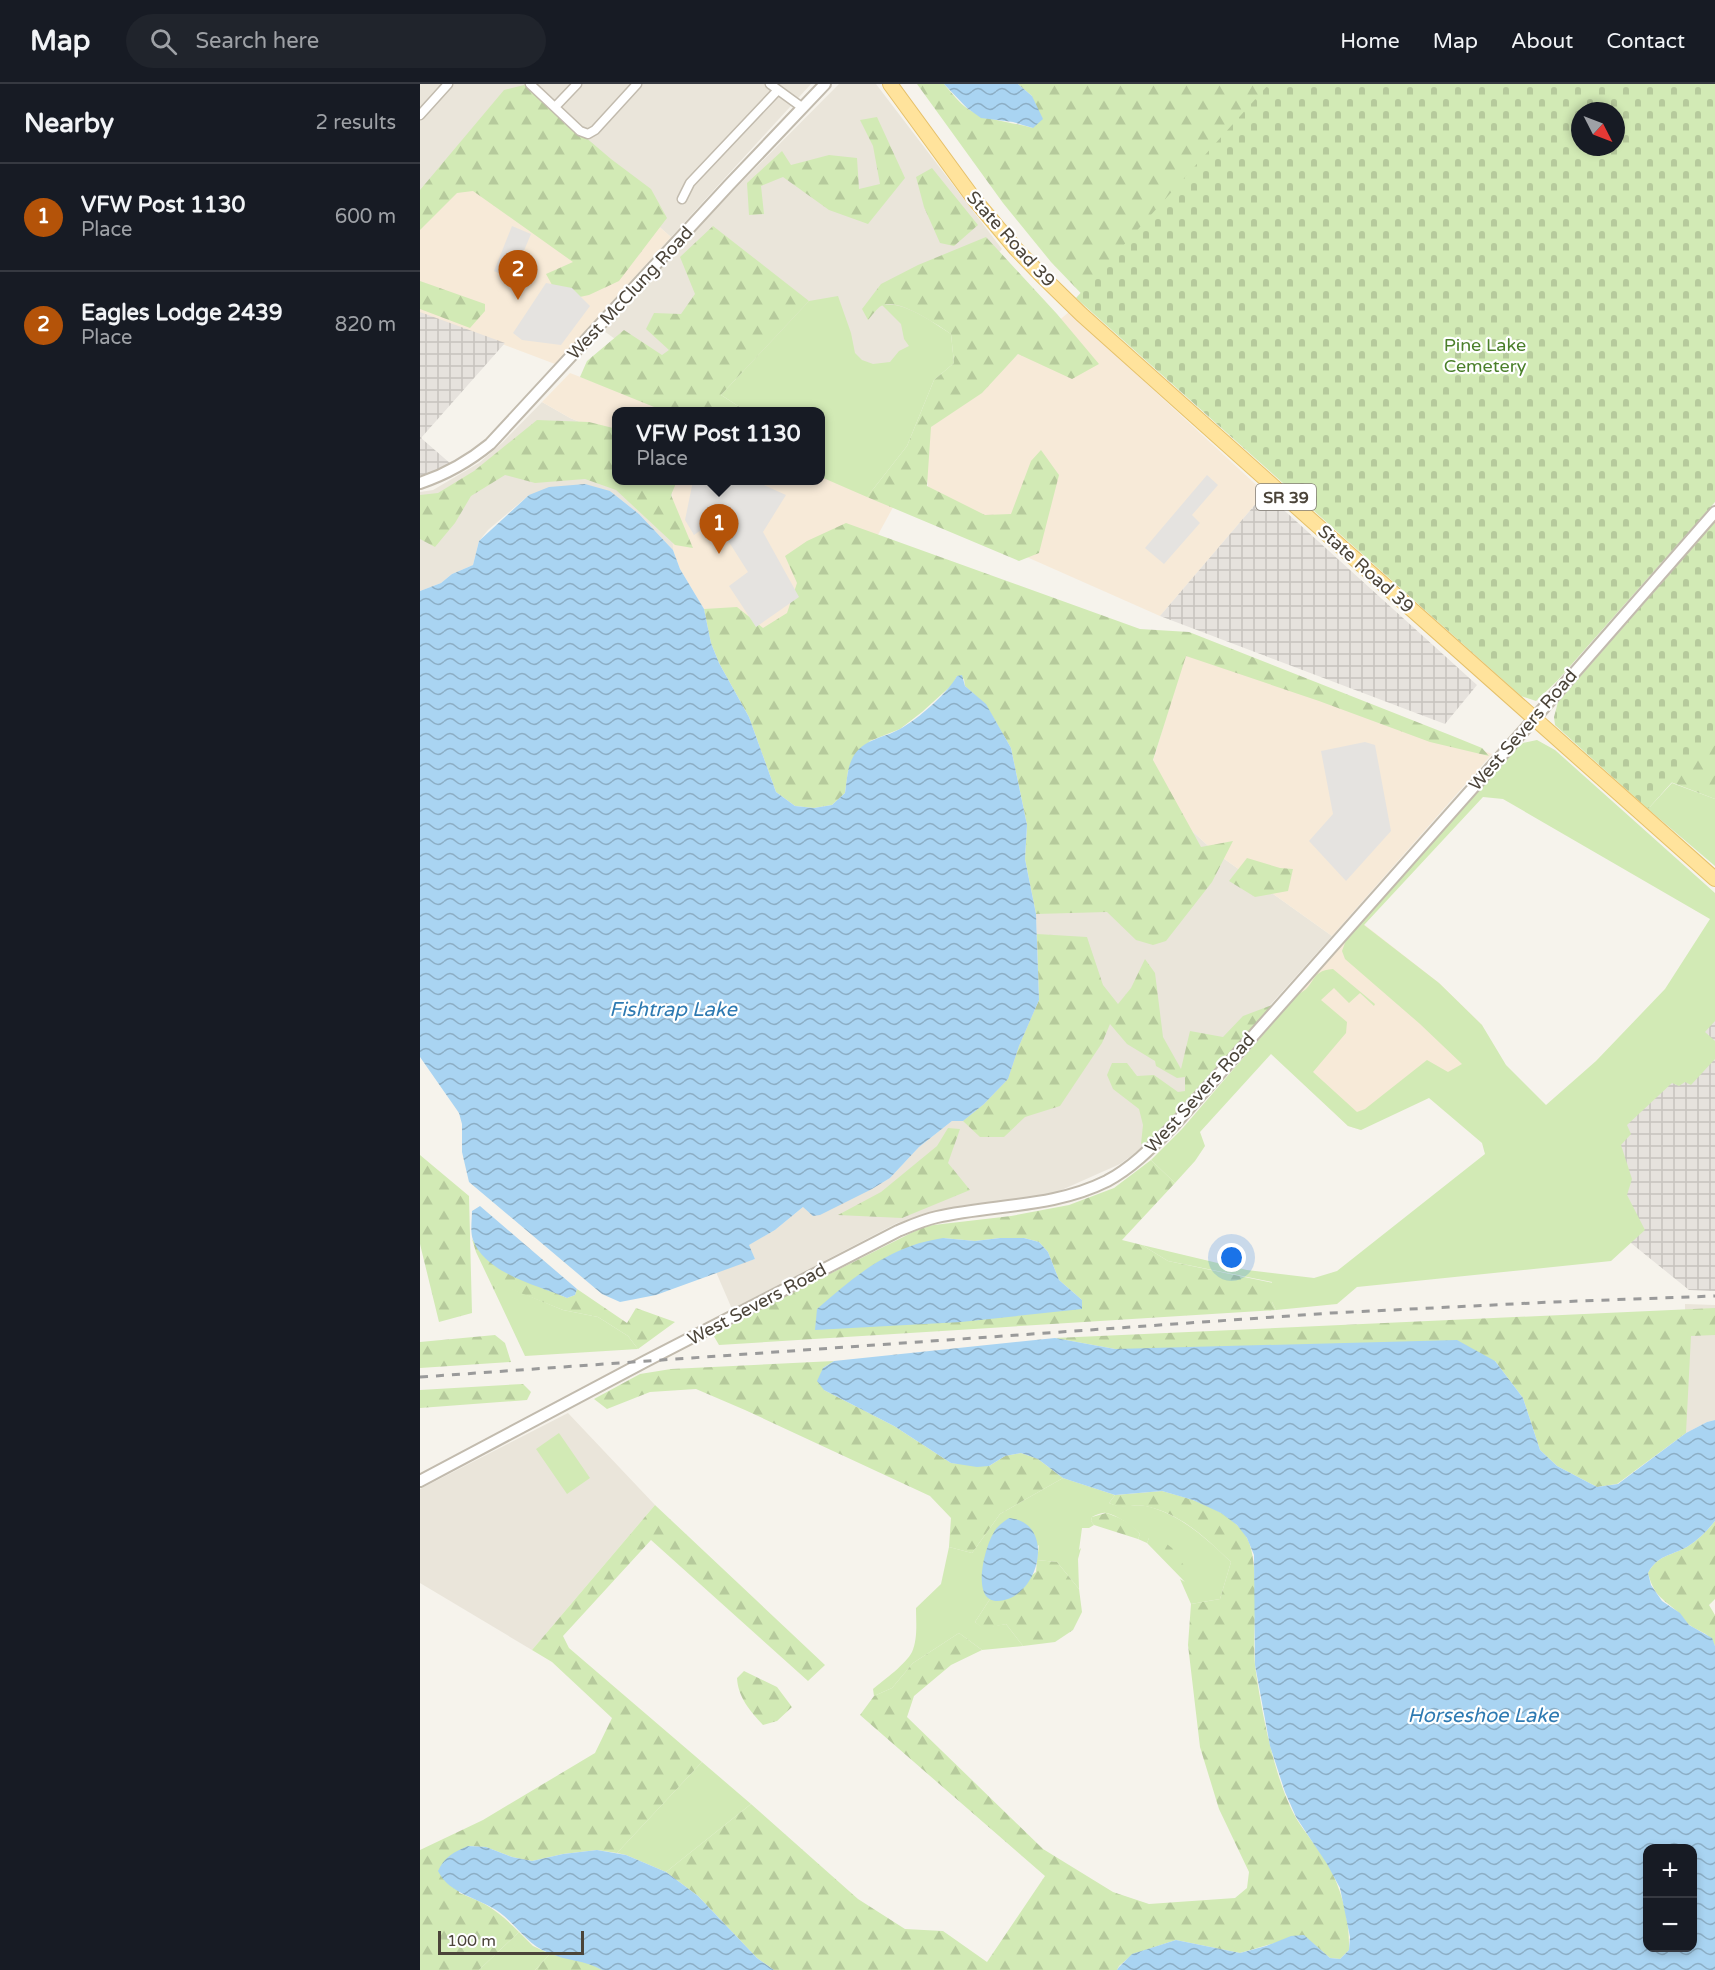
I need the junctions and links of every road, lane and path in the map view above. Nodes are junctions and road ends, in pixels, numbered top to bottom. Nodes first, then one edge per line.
1 (448, 84) edge
2 (530, 84) edge
3 (577, 84) edge
4 (637, 84) edge
5 (770, 84) edge
6 (825, 84) edge
7 (890, 84) edge
8 (777, 91) junction
9 (555, 107) junction
10 (803, 108) junction
11 (420, 115) edge
12 (682, 199) dead end
13 (420, 483) edge
14 (1715, 512) edge
15 (1534, 719) junction
16 (1715, 879) edge
17 (420, 1481) edge

1 - 11 street
2 - 9 street
3 - 9 street
4 - 9 street
5 - 8 street
6 - 10 street, West McClung Road
7 - 15 main road, State Road 39 / SR 39
8 - 10 street
8 - 12 street
10 - 13 street, West McClung Road
14 - 15 street, West Severs Road
15 - 16 main road, State Road 39 / SR 39
15 - 17 street, West Severs Road

